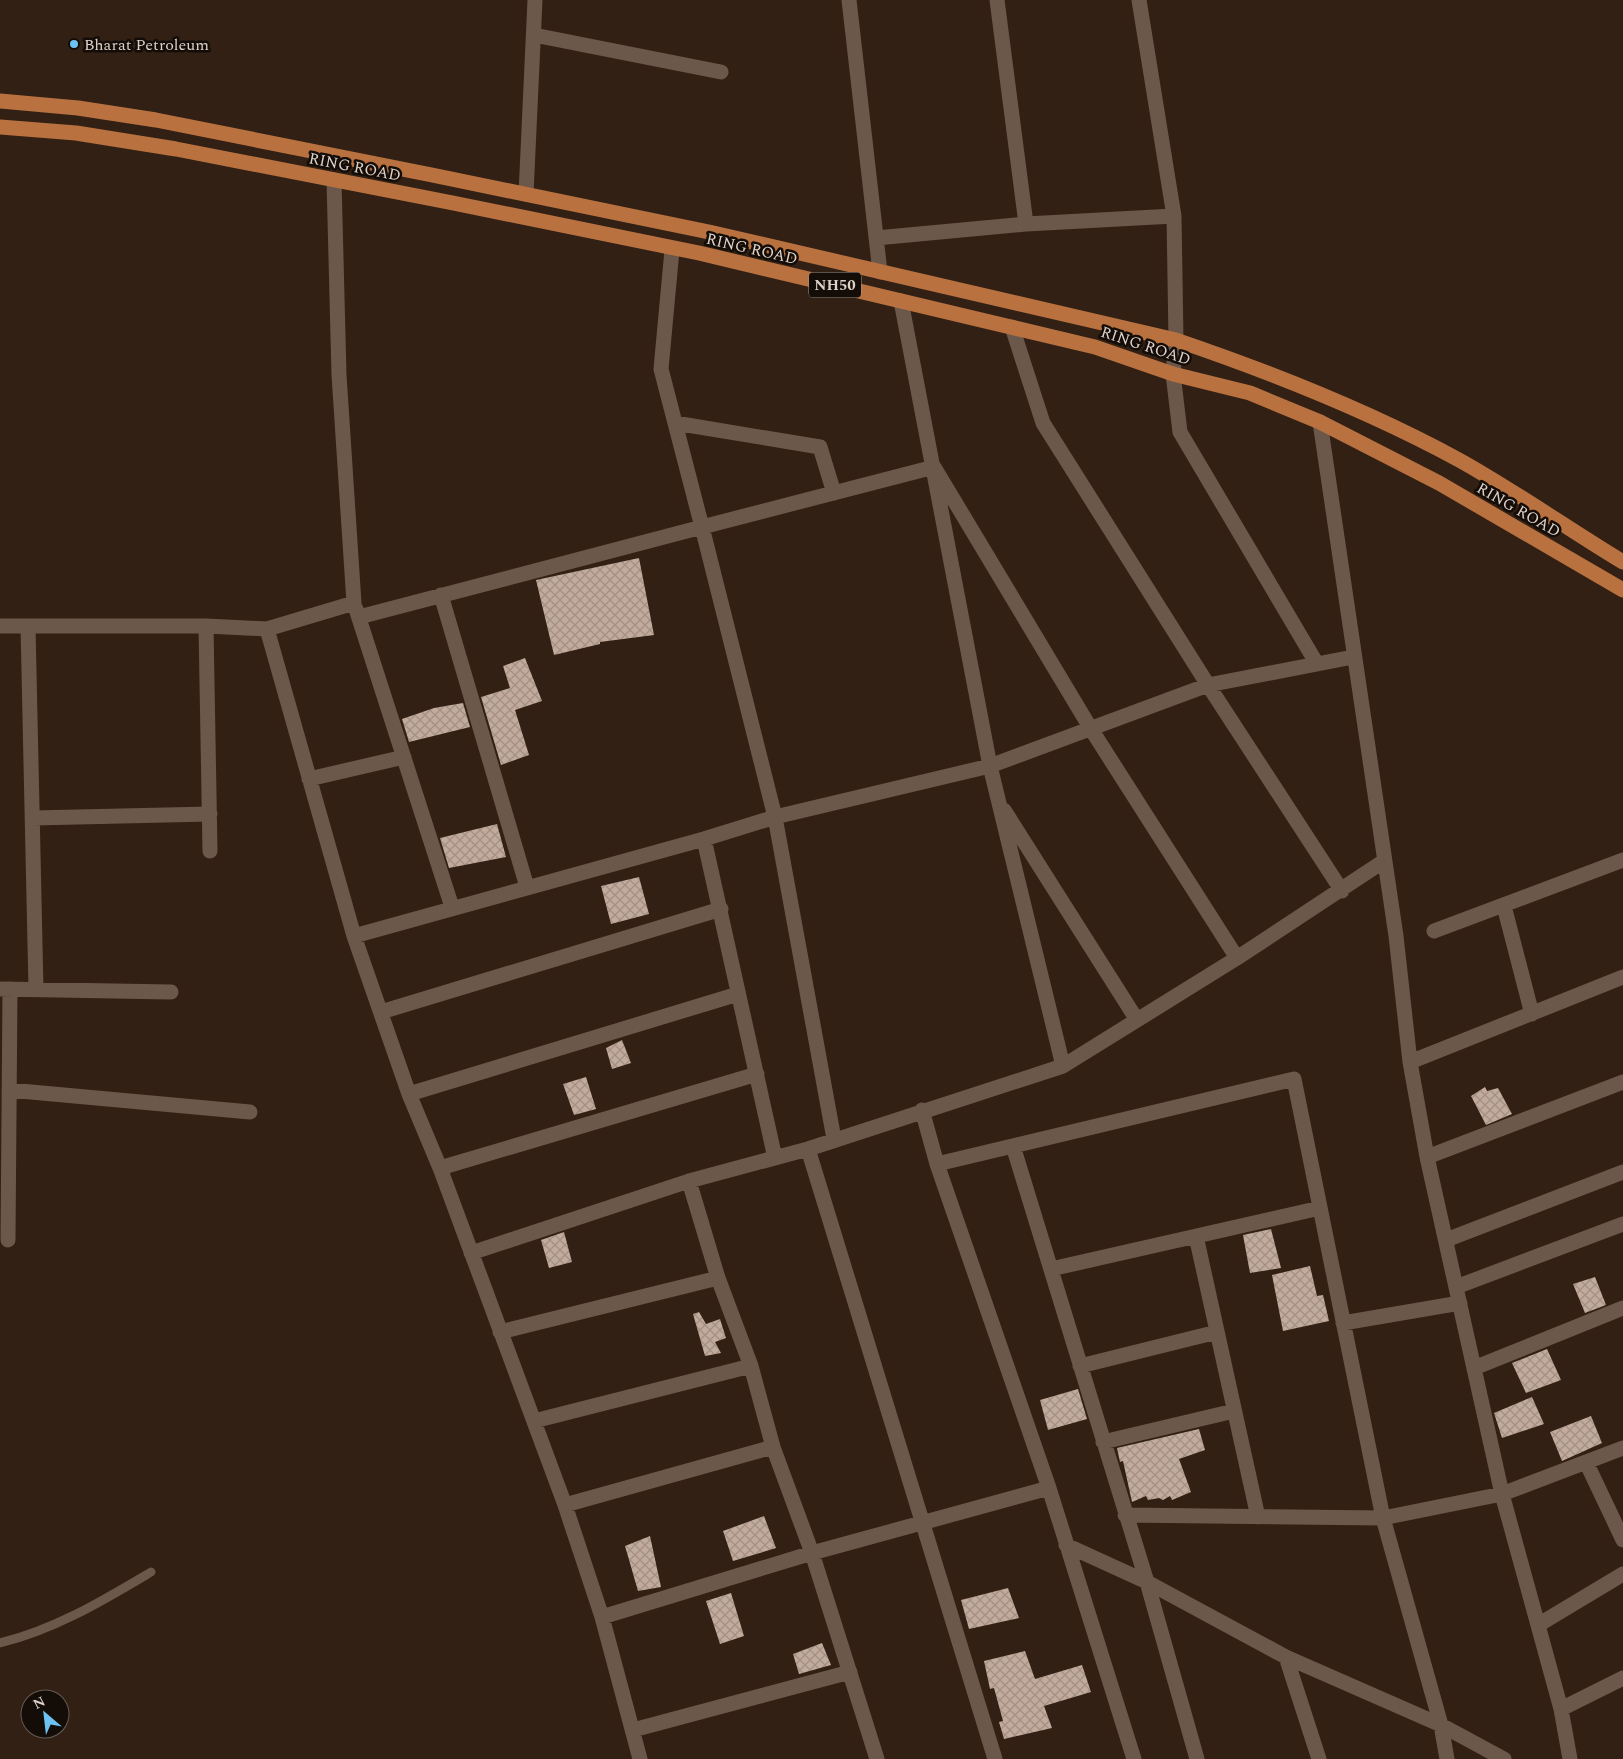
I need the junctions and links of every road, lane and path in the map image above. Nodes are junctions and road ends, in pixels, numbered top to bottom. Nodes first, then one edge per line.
1 (535, 0) edge
2 (849, 0) edge
3 (997, 0) edge
4 (1139, 0) edge
5 (534, 34) junction
6 (721, 72) dead end
7 (0, 101) edge
8 (0, 127) edge
9 (334, 180) junction
10 (526, 194) junction
11 (1174, 216) junction
12 (1026, 224) junction
13 (876, 238) junction
14 (672, 250) junction
15 (880, 272) junction
16 (901, 301) junction
17 (1012, 327) junction
18 (1176, 340) junction
19 (1173, 374) junction
20 (1320, 422) junction
21 (675, 423) junction
22 (934, 467) junction
23 (834, 493) junction
24 (702, 527) junction
25 (1623, 562) edge
26 (1623, 590) edge
27 (441, 596) junction
28 (357, 610) junction
29 (0, 626) edge
30 (28, 626) junction
31 (206, 626) junction
32 (267, 629) junction
33 (1353, 656) junction
34 (1317, 664) junction
35 (1208, 685) junction
36 (1092, 729) junction
37 (404, 757) junction
38 (990, 766) junction
39 (310, 779) junction
40 (998, 800) junction
41 (210, 814) junction
42 (775, 817) junction
43 (33, 818) junction
44 (704, 839) junction
45 (210, 851) dead end
46 (1623, 860) edge
47 (1384, 861) junction
48 (527, 887) junction
49 (1342, 891) junction
50 (1504, 906) junction
51 (452, 907) junction
52 (720, 909) junction
53 (1434, 931) dead end
54 (354, 936) junction
55 (1237, 958) junction
56 (1623, 977) edge
57 (5, 989) edge
58 (36, 990) junction
59 (171, 992) dead end
60 (738, 994) junction
61 (382, 1012) junction
62 (1532, 1014) junction
63 (1137, 1020) junction
64 (1410, 1062) junction
65 (1063, 1066) junction
66 (757, 1074) junction
67 (1623, 1082) edge
68 (9, 1090) junction
69 (409, 1094) junction
70 (922, 1110) junction
71 (250, 1112) dead end
72 (834, 1139) junction
73 (1013, 1146) junction
74 (808, 1149) junction
75 (1427, 1157) junction
76 (775, 1158) junction
77 (937, 1164) junction
78 (440, 1168) junction
79 (1623, 1172) edge
80 (688, 1182) junction
81 (1320, 1208) junction
82 (1623, 1224) edge
83 (1196, 1236) junction
84 (8, 1240) dead end
85 (1446, 1240) junction
86 (471, 1253) junction
87 (1051, 1270) junction
88 (718, 1278) junction
89 (1456, 1287) junction
90 (1460, 1303) junction
91 (1623, 1308) edge
92 (1343, 1323) junction
93 (500, 1332) junction
94 (1217, 1332) junction
95 (751, 1366) junction
96 (1080, 1366) junction
97 (1474, 1368) junction
98 (1234, 1411) junction
99 (534, 1421) junction
100 (1103, 1442) junction
101 (773, 1446) junction
102 (1623, 1448) edge
103 (1586, 1462) junction
104 (1049, 1488) junction
105 (1502, 1494) junction
106 (565, 1505) junction
107 (1125, 1515) junction
108 (1258, 1517) junction
109 (1383, 1518) junction
110 (924, 1522) junction
111 (1623, 1540) edge
112 (1066, 1545) junction
113 (812, 1553) junction
114 (151, 1572) dead end
115 (1623, 1574) edge
116 (1147, 1582) junction
117 (602, 1617) junction
118 (1538, 1625) junction
119 (0, 1643) edge
120 (1286, 1657) junction
121 (850, 1672) junction
122 (1623, 1678) edge
123 (1561, 1709) junction
124 (1441, 1725) junction
125 (633, 1730) junction
126 (640, 1759) edge
127 (877, 1759) edge
128 (995, 1759) edge
129 (1134, 1759) edge
130 (1197, 1759) edge
131 (1319, 1759) edge
132 (1447, 1759) edge
133 (1504, 1759) edge
134 (1570, 1759) edge

1 - 5 street
2 - 13 street
3 - 12 street
4 - 11 street
5 - 6 street
5 - 10 street
7 - 10 highway, RING ROAD / NH50
8 - 9 highway, RING ROAD / NH50
9 - 14 highway, RING ROAD / NH50
9 - 28 street
10 - 15 highway, RING ROAD / NH50
11 - 12 street
11 - 18 street
12 - 13 street
13 - 15 street
14 - 16 highway, RING ROAD / NH50
14 - 21 street
15 - 18 highway, RING ROAD / NH50
16 - 17 highway, RING ROAD / NH50
16 - 22 street
17 - 19 highway, RING ROAD / NH50
17 - 35 street
18 - 19 street
18 - 25 highway, RING ROAD / NH50
19 - 20 highway, RING ROAD / NH50
19 - 34 street
20 - 26 highway, RING ROAD / NH50
20 - 33 street
21 - 23 street
21 - 24 street
22 - 23 street
22 - 36 street
22 - 38 street
23 - 24 street
24 - 27 street
24 - 42 street
27 - 28 street
27 - 48 street
28 - 32 street
28 - 37 street
29 - 30 street
30 - 31 street
30 - 43 street
31 - 32 street
31 - 41 street
32 - 39 street
33 - 34 street
33 - 47 street
34 - 35 street
35 - 36 street
35 - 49 street
36 - 38 street
36 - 55 street
37 - 39 street
37 - 51 street
38 - 40 street
38 - 42 street
39 - 54 street
40 - 63 street
40 - 65 street
41 - 43 street
41 - 45 street
42 - 44 street
42 - 72 street
43 - 58 street
44 - 48 street
44 - 52 street
46 - 50 street
47 - 49 street
47 - 64 street
48 - 51 street
49 - 55 street
50 - 53 street
50 - 62 street
51 - 54 street
52 - 60 street
52 - 61 street
54 - 61 street
55 - 63 street
56 - 62 street
57 - 58 street
57 - 68 street
58 - 59 street
60 - 66 street
60 - 69 street
61 - 69 street
62 - 64 street
63 - 65 street
64 - 75 street
65 - 70 street
66 - 76 street
66 - 78 street
67 - 75 street
68 - 71 street
68 - 84 street
69 - 78 street
70 - 72 street
70 - 77 street
72 - 74 street
73 - 77 street
73 - 81 street
73 - 87 street
74 - 76 street
74 - 110 street
75 - 85 street
76 - 80 street
77 - 104 street
78 - 86 street
79 - 85 street
80 - 86 street
80 - 88 street
81 - 83 street
81 - 92 street
82 - 89 street
83 - 87 street
83 - 94 street
85 - 89 street
86 - 93 street
87 - 96 street
88 - 93 street
88 - 95 street
89 - 90 street
90 - 92 street
90 - 97 street
91 - 97 street
92 - 109 street
93 - 99 street
94 - 96 street
94 - 98 street
95 - 99 street
95 - 101 street
96 - 100 street
97 - 105 street
98 - 100 street
98 - 108 street
99 - 106 street
100 - 107 street
101 - 106 street
101 - 113 street
102 - 103 street
103 - 105 street
103 - 111 street
104 - 110 street
104 - 112 street
105 - 109 street
105 - 118 street
106 - 117 street
107 - 108 street
107 - 116 street
108 - 109 street
109 - 124 street
110 - 113 street
110 - 128 street
112 - 116 street
112 - 129 street
113 - 117 street
113 - 121 street
114 - 119 lane
115 - 118 street
116 - 120 street
116 - 130 street
117 - 125 street
118 - 123 street
120 - 124 street
120 - 131 street
121 - 125 street
121 - 127 street
122 - 123 street
123 - 134 street
124 - 132 street
124 - 133 street
125 - 126 street

